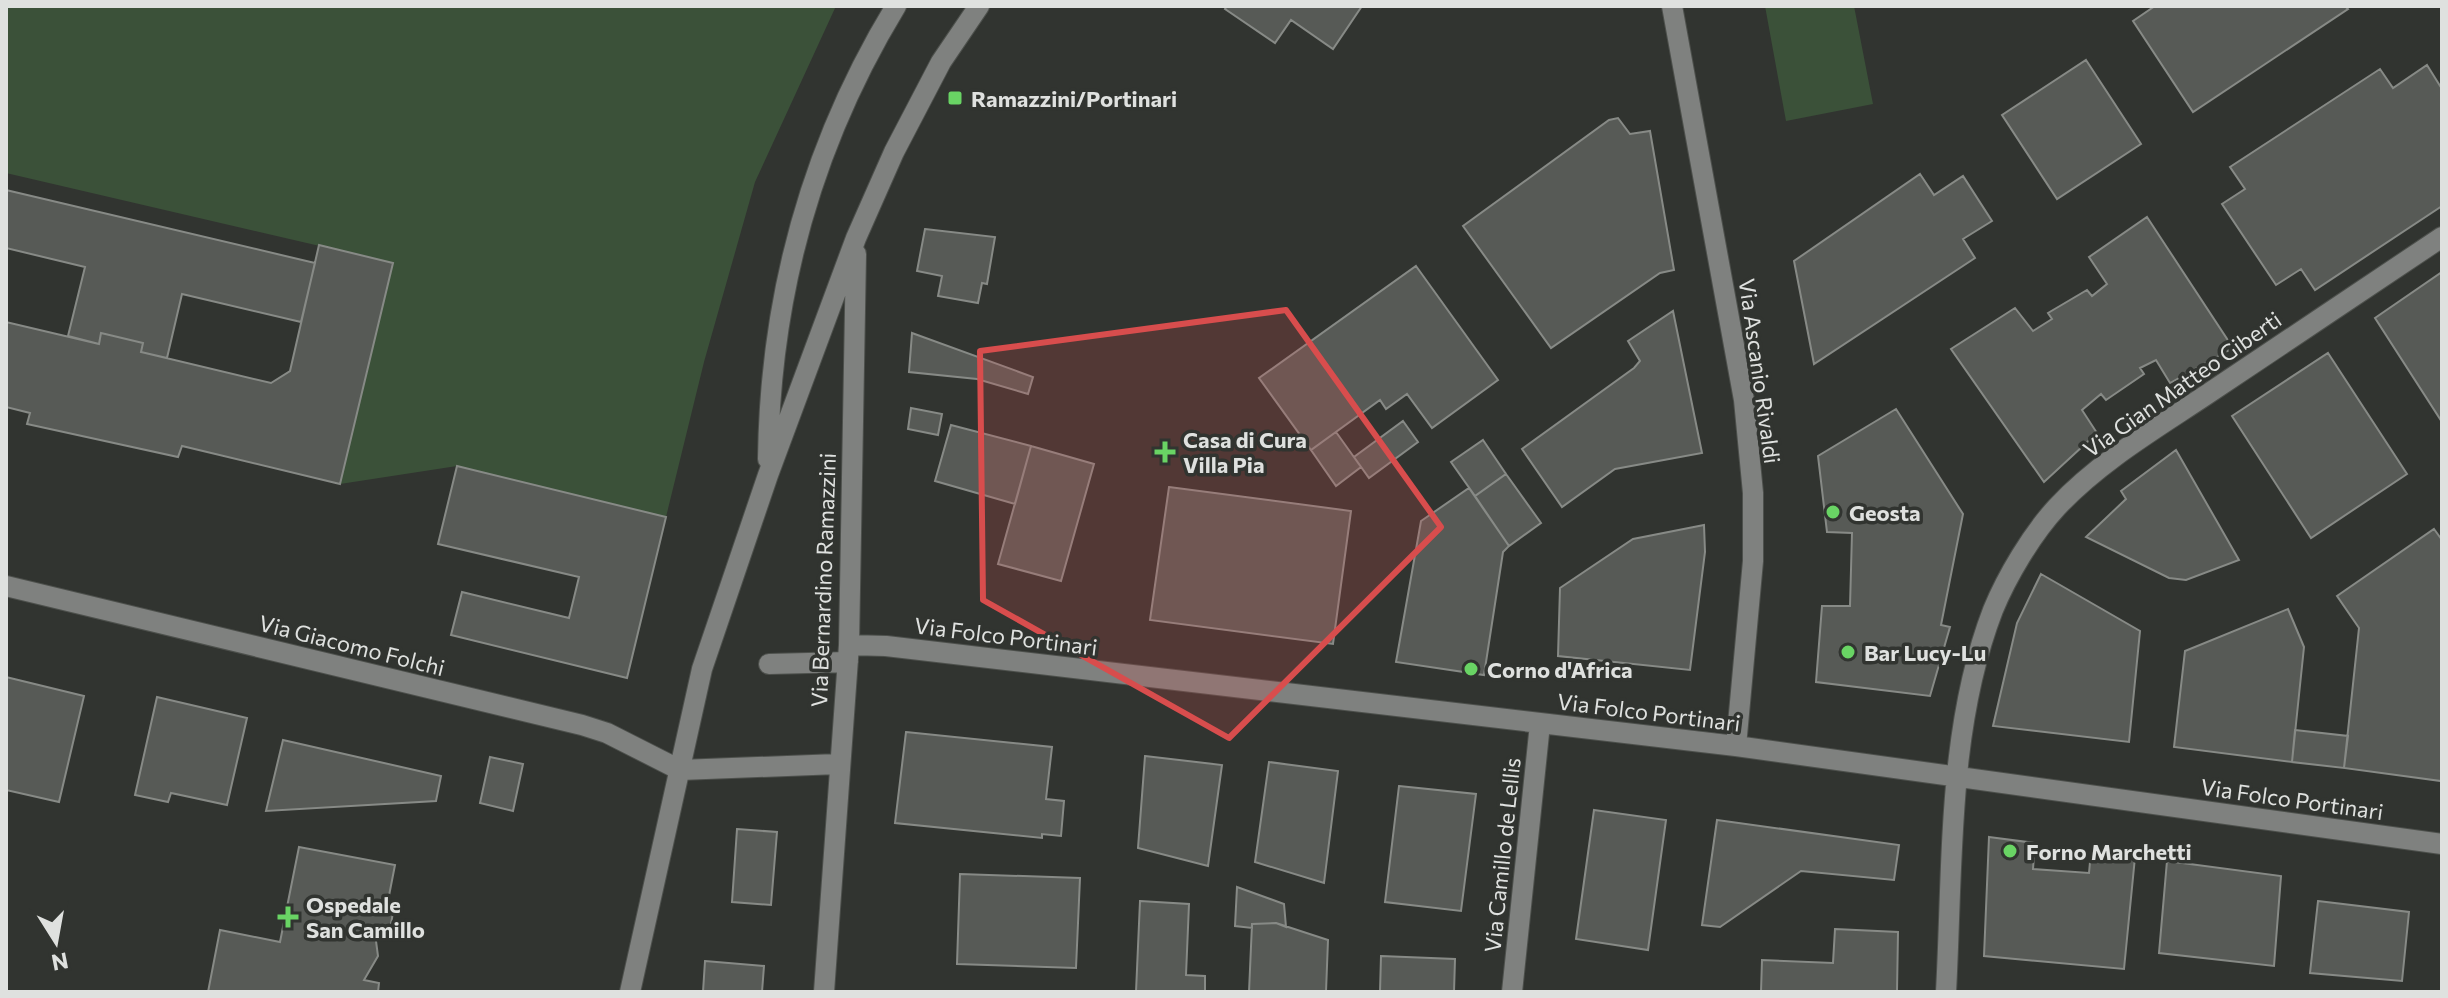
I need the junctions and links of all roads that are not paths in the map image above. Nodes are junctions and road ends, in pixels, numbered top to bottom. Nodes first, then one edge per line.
1 (896, 6) edge
2 (979, 6) edge
3 (1672, 6) edge
4 (2442, 237) edge
5 (856, 238) junction
6 (768, 475) junction
7 (6, 586) edge
8 (848, 654) junction
9 (769, 664) dead end
10 (1540, 724) junction
11 (1736, 746) junction
12 (838, 764) junction
13 (680, 770) junction
14 (1958, 778) junction
15 (2442, 844) edge
16 (630, 992) edge
17 (824, 992) edge
18 (1512, 992) edge
19 (1946, 992) edge

1 - 6 street, Via Bernardino Ramazzini
2 - 5 street, Via Bernardino Ramazzini
3 - 11 street, Via Ascanio Rivaldi
4 - 14 street, Via Gian Matteo Giberti
5 - 6 street, Via Bernardino Ramazzini
5 - 8 street, Via Bernardino Ramazzini
6 - 13 street, Via Bernardino Ramazzini
7 - 13 street, Via Giacomo Folchi
8 - 9 street, Via Folco Portinari
8 - 10 street, Via Folco Portinari
8 - 12 street, Via Bernardino Ramazzini
10 - 11 street, Via Folco Portinari
10 - 18 street, Via Camillo de Lellis
11 - 14 street, Via Folco Portinari
12 - 13 street
12 - 17 street, Via Bernardino Ramazzini
13 - 16 street, Via Bernardino Ramazzini
14 - 15 street, Via Folco Portinari
14 - 19 street, Via Gian Matteo Giberti

